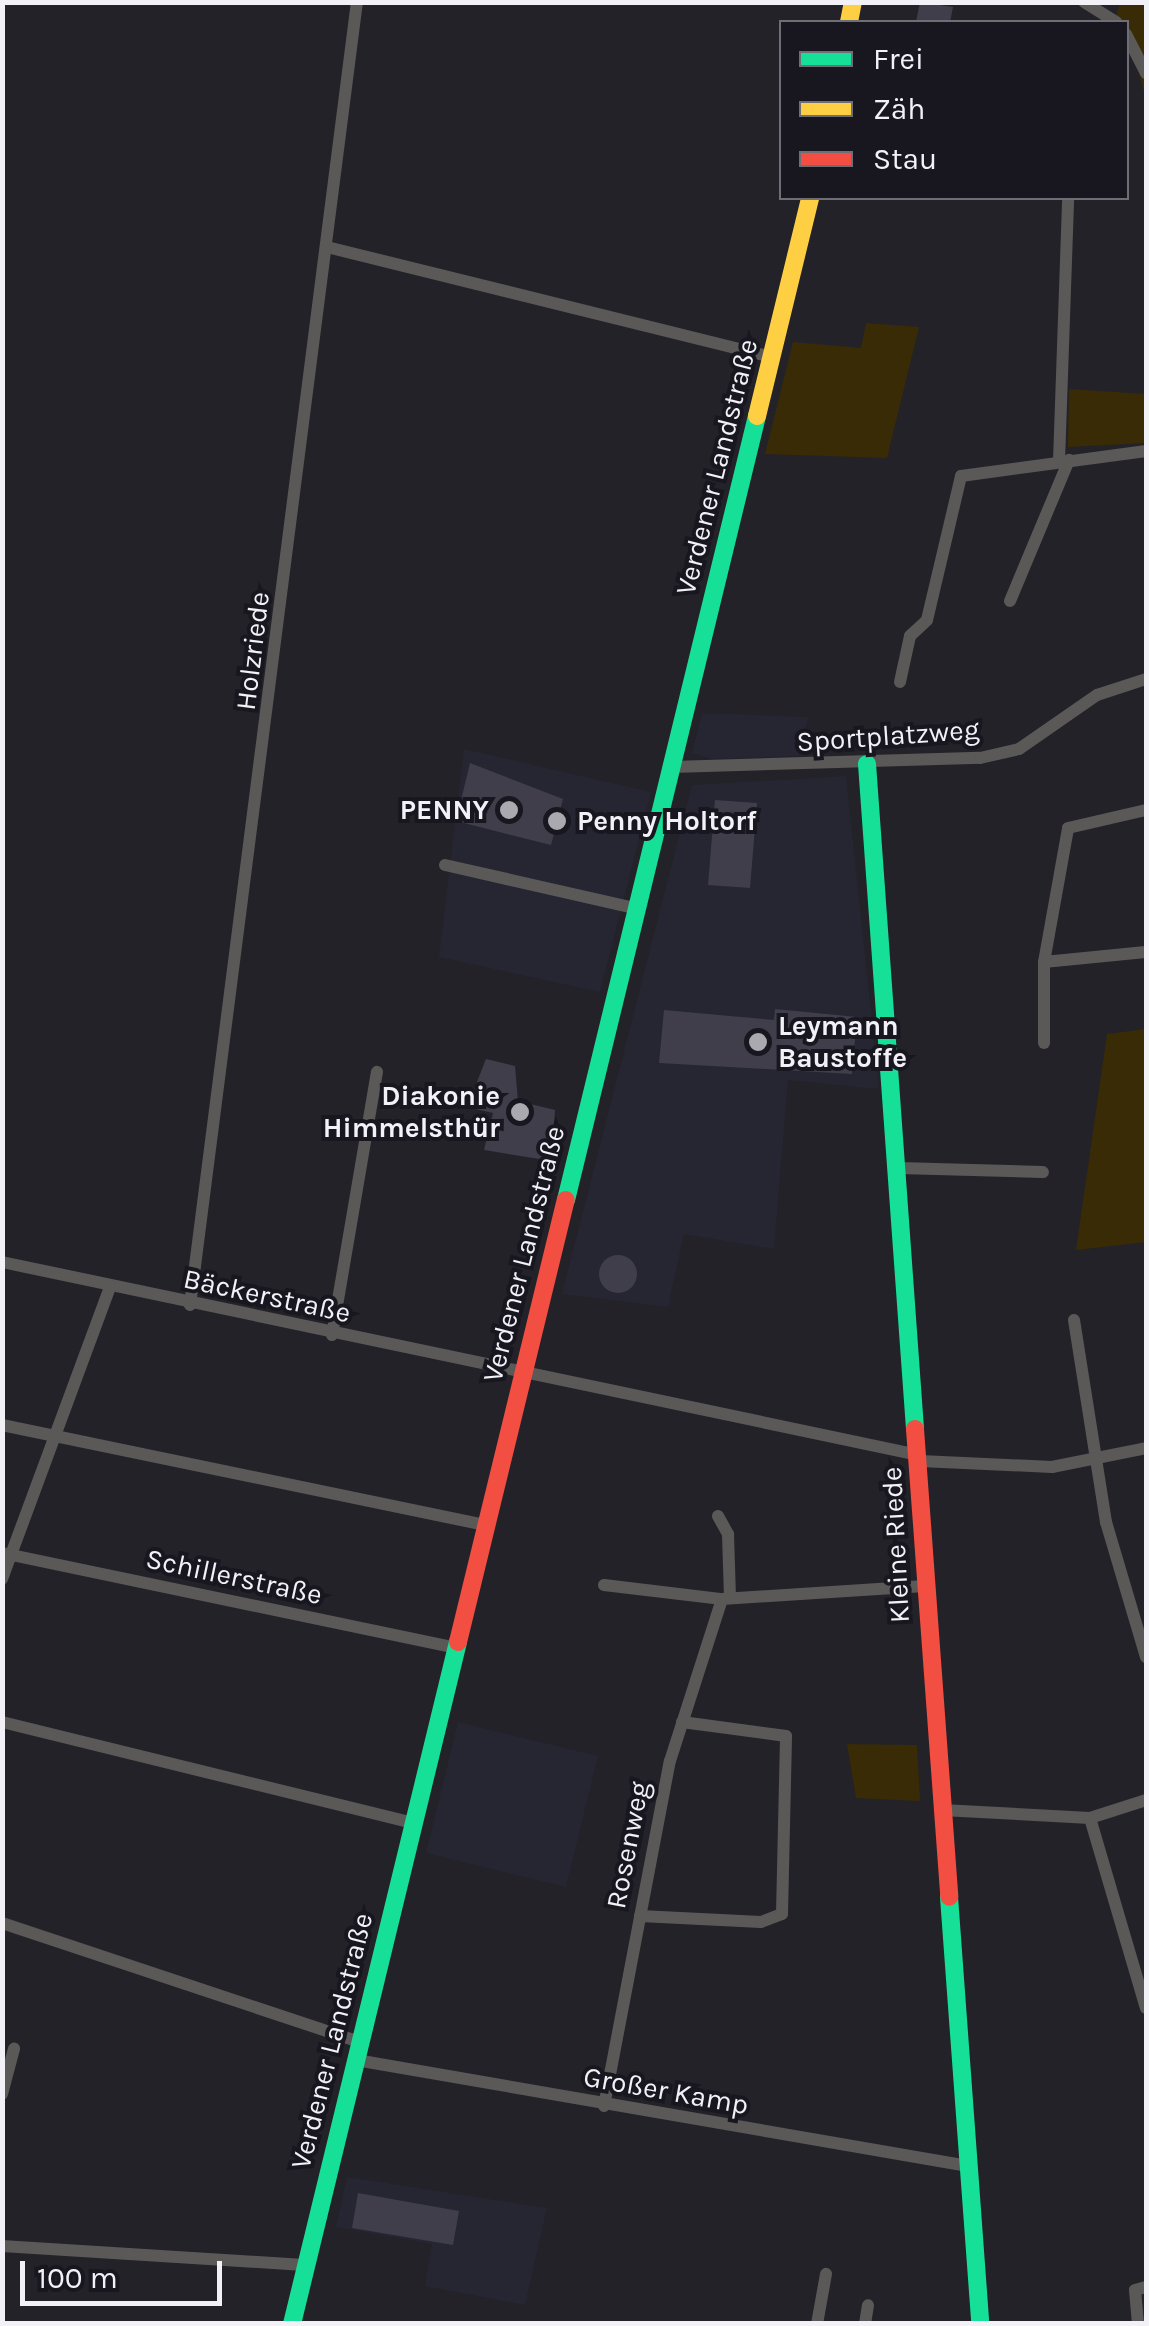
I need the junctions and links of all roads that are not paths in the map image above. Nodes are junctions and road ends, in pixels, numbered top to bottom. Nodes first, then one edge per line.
1 (357, 2) edge
2 (1084, 2) edge
3 (1113, 20) edge
4 (1129, 40) edge
5 (1146, 73) edge
6 (810, 200) edge
7 (1068, 200) edge
8 (328, 247) junction
9 (772, 357) junction
10 (1146, 451) edge
11 (1064, 461) junction
12 (1010, 600) dead end
13 (1146, 678) edge
14 (900, 682) dead end
15 (867, 764) junction
16 (672, 768) junction
17 (1146, 810) edge
18 (445, 865) dead end
19 (638, 909) junction
20 (1146, 952) edge
21 (1044, 962) junction
22 (1044, 1044) dead end
23 (377, 1072) dead end
24 (899, 1168) junction
25 (1043, 1172) dead end
26 (2, 1262) edge
27 (110, 1287) junction
28 (190, 1305) junction
29 (1074, 1320) dead end
30 (332, 1335) junction
31 (523, 1375) junction
32 (2, 1426) edge
33 (54, 1432) junction
34 (1146, 1448) edge
35 (919, 1458) junction
36 (1097, 1463) junction
37 (718, 1516) dead end
38 (486, 1525) junction
39 (12, 1555) edge
40 (2, 1579) edge
41 (604, 1585) dead end
42 (924, 1586) junction
43 (726, 1598) junction
44 (456, 1648) junction
45 (1146, 1657) edge
46 (2, 1722) edge
47 (682, 1722) junction
48 (1146, 1800) edge
49 (942, 1810) junction
50 (1090, 1818) junction
51 (413, 1823) junction
52 (640, 1916) junction
53 (2, 1923) edge
54 (1144, 1992) edge
55 (1146, 2008) edge
56 (14, 2049) dead end
57 (358, 2051) junction
58 (2, 2094) edge
59 (604, 2106) junction
60 (968, 2166) junction
61 (2, 2246) edge
62 (307, 2264) junction
63 (826, 2274) dead end
64 (1146, 2287) edge
65 (868, 2304) dead end
66 (292, 2324) edge
67 (817, 2324) edge
68 (865, 2324) edge
69 (980, 2324) edge
70 (1138, 2324) edge

1 - 8 street, Holzriede
2 - 3 street
4 - 5 street
6 - 9 main road, Verdener Landstraße
7 - 11 street
8 - 9 street
8 - 28 street, Holzriede
9 - 16 main road, Verdener Landstraße
10 - 11 street
11 - 12 street
11 - 14 street
13 - 15 street, Sportplatzweg
15 - 16 street, Sportplatzweg
15 - 24 main road, Kleine Riede
16 - 19 main road, Verdener Landstraße
17 - 21 street
18 - 19 street
19 - 31 main road, Verdener Landstraße
20 - 21 street
21 - 22 street
23 - 30 street
24 - 25 street
24 - 35 main road, Kleine Riede
26 - 27 street, Bäckerstraße
27 - 28 street, Bäckerstraße
27 - 33 street
28 - 30 street, Bäckerstraße
29 - 36 street
30 - 31 street, Bäckerstraße
31 - 35 street, Bäckerstraße
31 - 38 main road, Verdener Landstraße
32 - 33 street
33 - 38 street
33 - 39 street
34 - 36 street, Bäckerstraße
35 - 36 street, Bäckerstraße
35 - 42 main road, Kleine Riede
36 - 45 street
37 - 43 street, Rosenweg
38 - 44 main road, Verdener Landstraße
39 - 40 street
39 - 44 street, Schillerstraße
41 - 43 street
42 - 43 street
42 - 49 main road, Kleine Riede
43 - 47 street, Rosenweg
44 - 51 main road, Verdener Landstraße
46 - 51 street
47 - 52 street, Rosenweg
47 - 52 street
48 - 50 street
49 - 50 street
49 - 60 main road, Kleine Riede
50 - 54 street
51 - 57 main road, Verdener Landstraße
52 - 59 street, Rosenweg
53 - 57 street, Großer Kamp
54 - 55 street
56 - 58 street
57 - 59 street, Großer Kamp
57 - 62 main road, Verdener Landstraße
59 - 60 street, Großer Kamp
60 - 69 main road, Kleine Riede
61 - 62 street
62 - 66 main road, Verdener Landstraße
63 - 67 street
64 - 70 street
65 - 68 street

